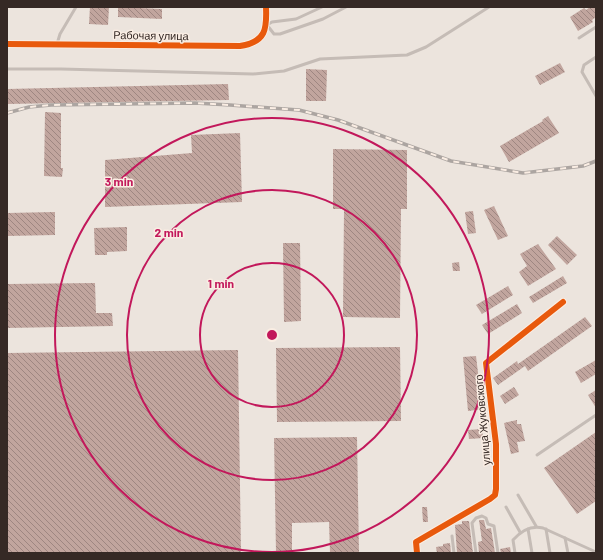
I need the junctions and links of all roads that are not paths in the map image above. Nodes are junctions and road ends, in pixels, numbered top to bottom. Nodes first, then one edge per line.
1 (76, 7) edge
2 (266, 7) edge
3 (322, 7) edge
4 (346, 7) edge
5 (489, 7) edge
6 (267, 25) junction
7 (596, 27) edge
8 (579, 38) dead end
9 (7, 44) edge
10 (57, 44) junction
11 (596, 57) edge
12 (7, 69) edge
13 (596, 96) edge
14 (564, 302) dead end
15 (596, 415) edge
16 (537, 455) dead end
17 (518, 495) dead end
18 (506, 507) dead end
19 (536, 526) junction
20 (528, 529) junction
21 (546, 529) junction
22 (520, 532) junction
23 (452, 536) dead end
24 (564, 538) junction
25 (596, 552) edge
26 (417, 553) edge
27 (454, 553) edge
28 (476, 553) edge
29 (498, 553) edge
30 (515, 553) edge
31 (532, 553) edge
32 (550, 553) edge
33 (568, 553) edge

1 - 10 lane
2 - 6 street
3 - 6 lane
4 - 6 lane
5 - 12 lane
6 - 10 street, Рабочая улица
7 - 8 lane
9 - 10 street, Рабочая улица
11 - 13 lane
14 - 26 street, улица Жуковского
15 - 16 lane
17 - 19 lane
18 - 22 lane
19 - 20 lane
19 - 21 lane
20 - 22 lane
20 - 31 lane
21 - 24 lane
21 - 32 lane
22 - 30 lane
23 - 27 lane
24 - 25 lane
24 - 33 lane
28 - 29 lane

